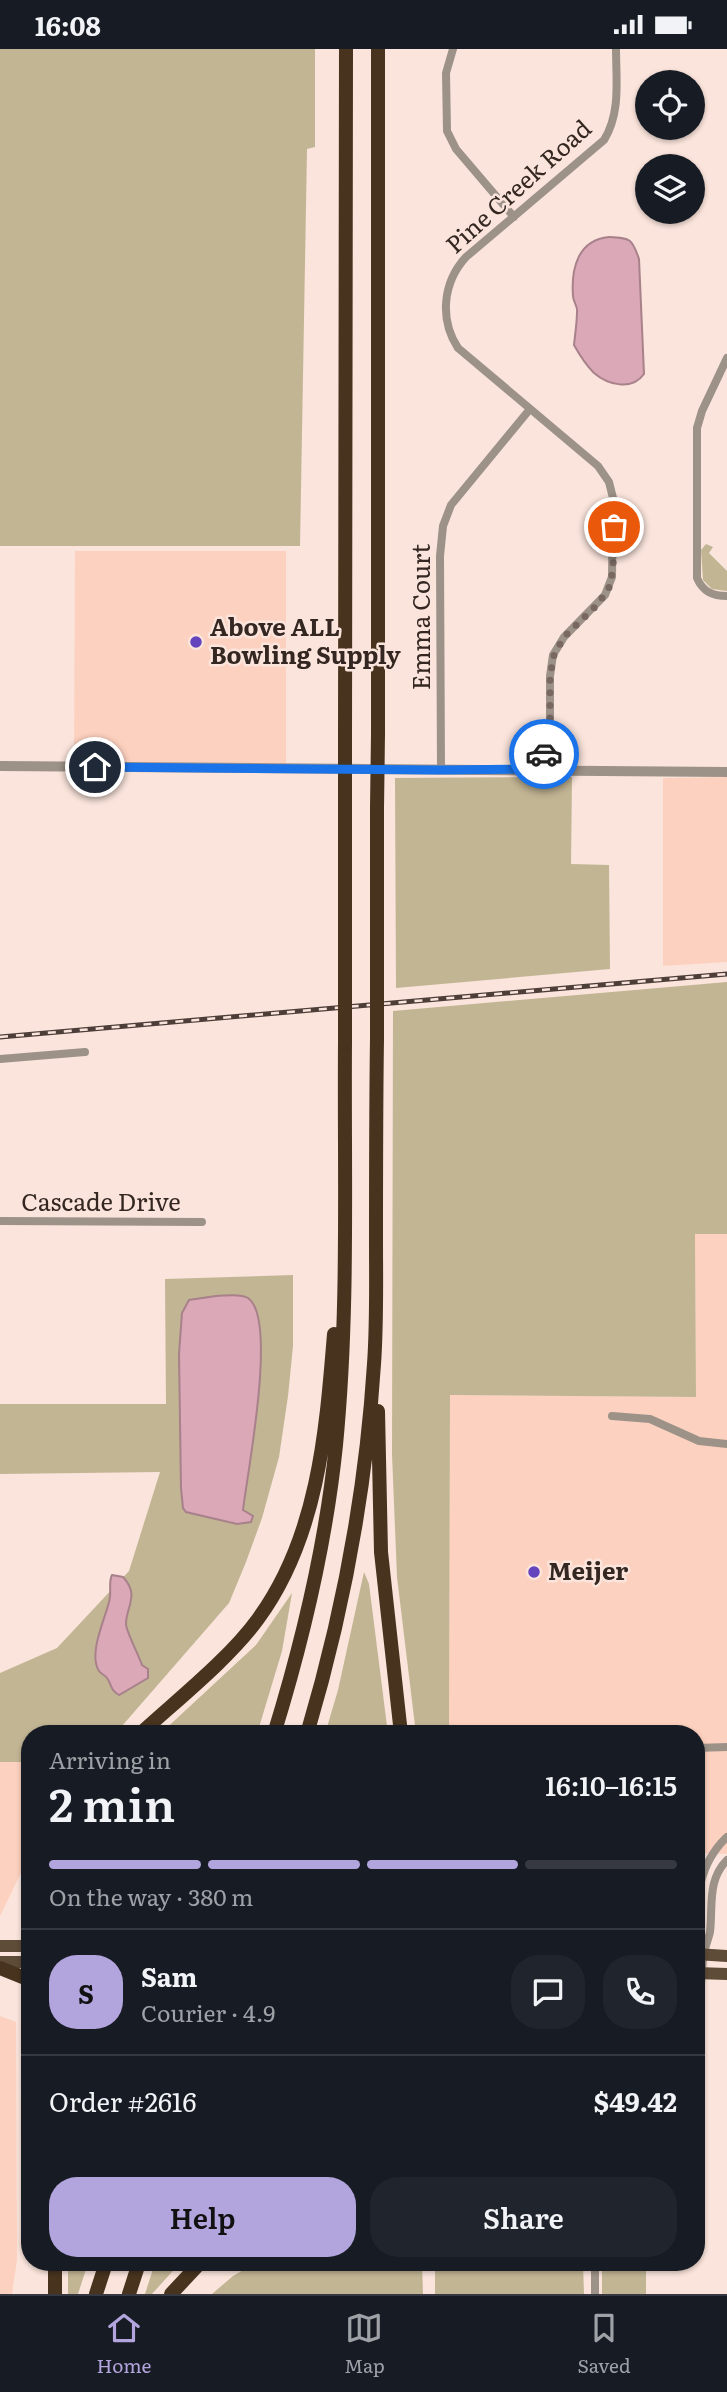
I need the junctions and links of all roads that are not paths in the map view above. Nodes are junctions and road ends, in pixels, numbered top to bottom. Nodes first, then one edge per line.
1 (346, 49) edge
2 (378, 49) edge
3 (453, 49) edge
4 (616, 49) edge
5 (514, 217) junction
6 (727, 362) edge
7 (530, 409) junction
8 (727, 596) edge
9 (550, 722) junction
10 (0, 766) edge
11 (544, 769) junction
12 (558, 769) junction
13 (441, 770) junction
14 (727, 772) edge
15 (85, 1052) dead end
16 (0, 1059) edge
17 (0, 1221) edge
18 (202, 1222) dead end
19 (344, 1249) junction
20 (374, 1362) junction
21 (612, 1416) dead end
22 (727, 1444) edge
23 (150, 1725) edge
24 (277, 1725) edge
25 (310, 1725) edge
26 (400, 1725) edge
27 (727, 1747) edge
28 (705, 1748) edge
29 (727, 1837) edge
30 (727, 1860) edge
31 (705, 1871) edge
32 (705, 1942) edge
33 (0, 1946) edge
34 (21, 1946) edge
35 (705, 1954) edge
36 (727, 1956) edge
37 (0, 1962) edge
38 (21, 1962) edge
39 (0, 1968) edge
40 (705, 1973) edge
41 (727, 1974) edge
42 (21, 1976) edge
43 (55, 2271) edge
44 (103, 2271) edge
45 (137, 2271) edge
46 (193, 2271) edge
47 (595, 2271) edge
48 (55, 2294) edge
49 (96, 2294) edge
50 (130, 2294) edge
51 (171, 2294) edge
52 (595, 2294) edge

1 - 19 highway, bridge
2 - 20 highway, bridge
3 - 5 street
4 - 5 street, Pine Creek Road
5 - 7 street, Pine Creek Road
6 - 8 street
7 - 9 street, Pine Creek Road
7 - 13 street, Emma Court
9 - 11 street, Pine Creek Road
9 - 12 street, Pine Creek Road
10 - 13 street
11 - 12 street
11 - 13 street
12 - 14 street
15 - 16 street
17 - 18 street, Cascade Drive
19 - 23 highway
19 - 24 highway
20 - 25 highway
20 - 26 highway
21 - 22 street
27 - 28 street
29 - 31 street
30 - 32 street
33 - 34 main road
35 - 36 main road
37 - 38 main road
39 - 42 highway
40 - 41 main road
43 - 48 highway
44 - 49 highway
45 - 50 highway
46 - 51 highway
47 - 52 street

